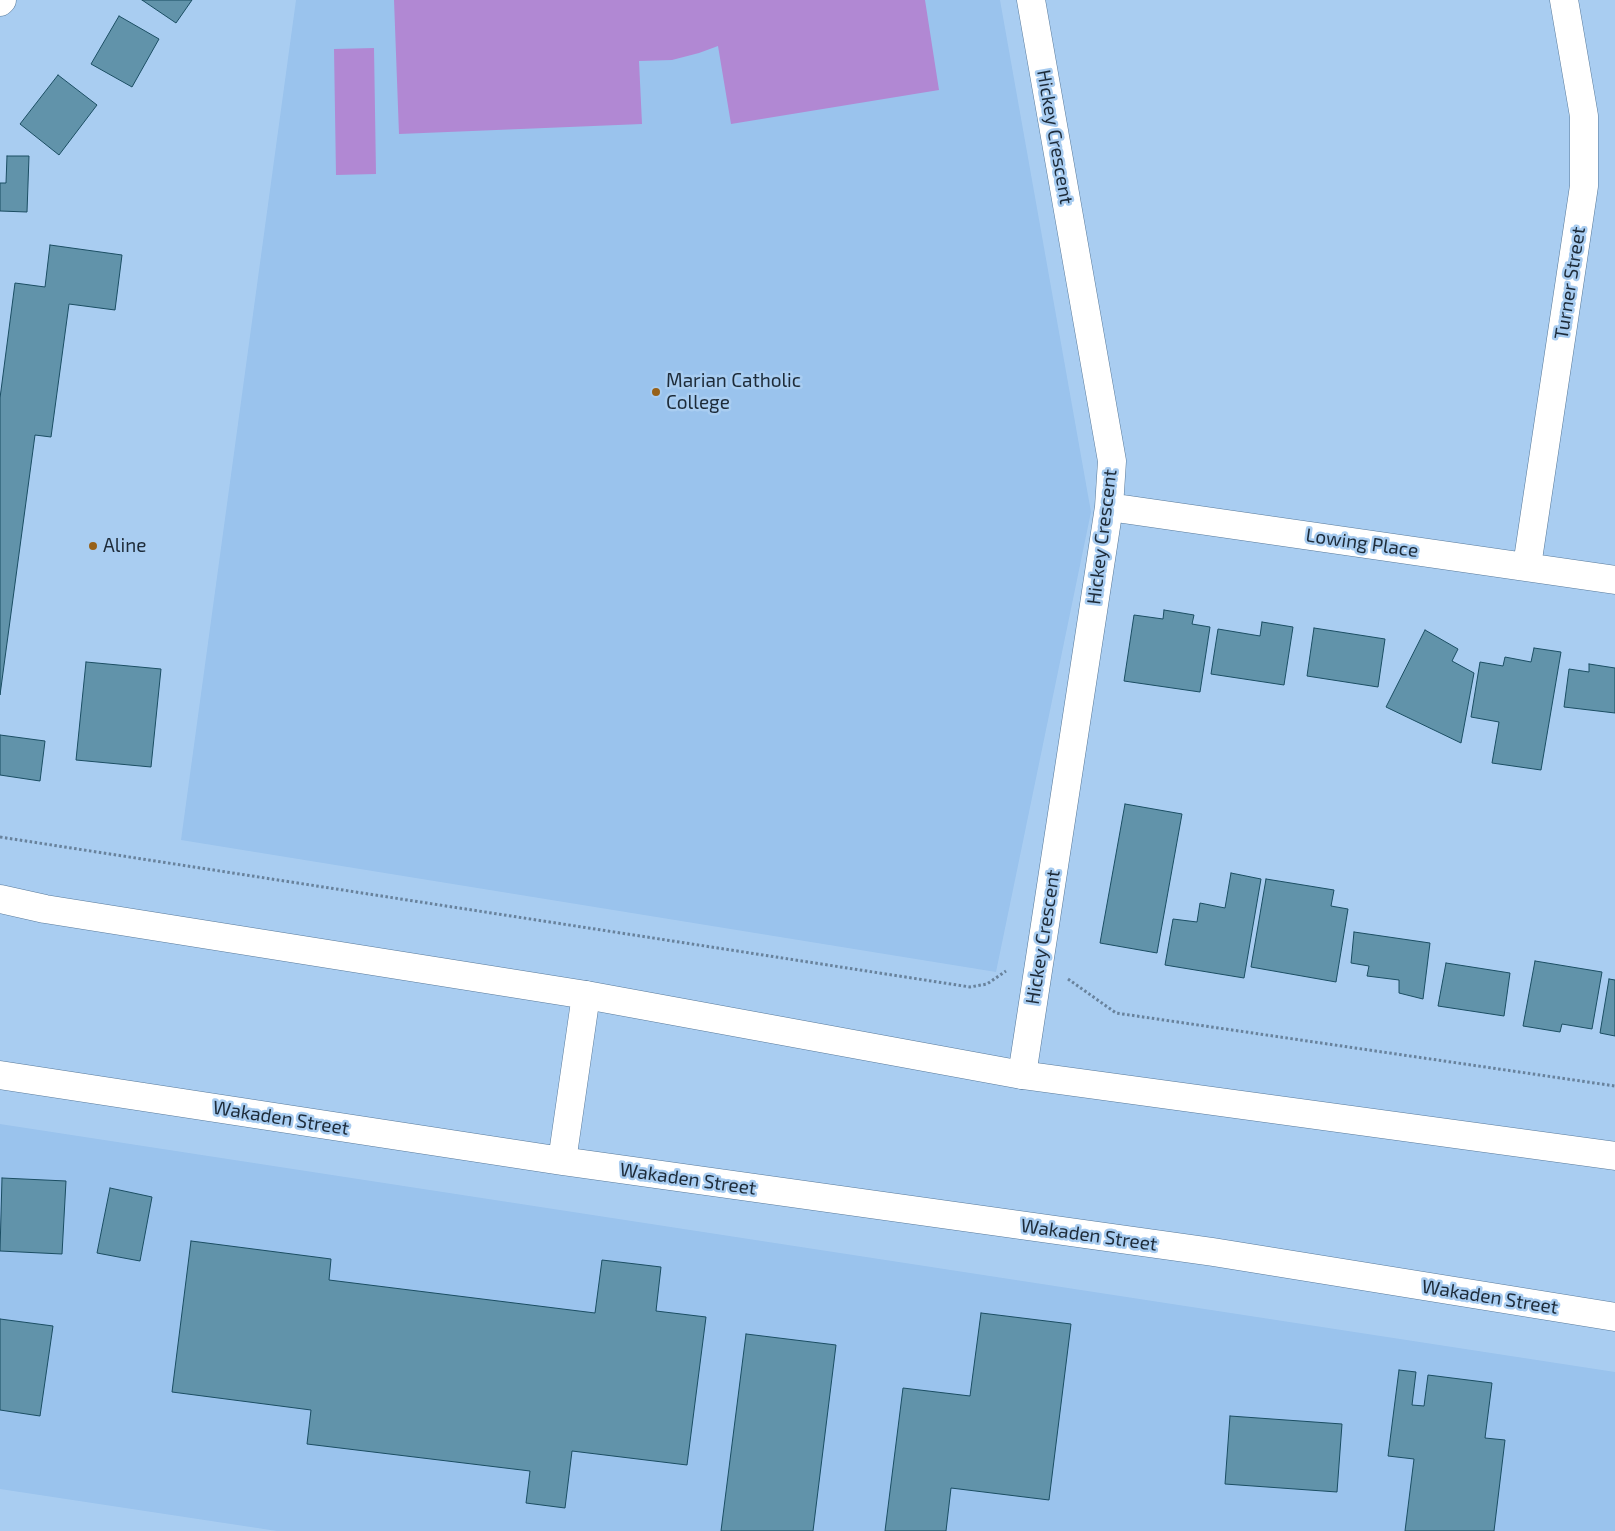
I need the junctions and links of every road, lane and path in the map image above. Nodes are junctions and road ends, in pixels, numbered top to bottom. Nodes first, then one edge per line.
1 (1031, 0) edge
2 (1564, 0) edge
3 (1109, 507) junction
4 (1526, 566) junction
5 (1615, 580) edge
6 (0, 836) edge
7 (0, 899) edge
8 (0, 908) edge
9 (45, 909) junction
10 (1036, 987) junction
11 (586, 995) junction
12 (0, 1074) edge
13 (1022, 1075) junction
14 (1615, 1086) edge
15 (1615, 1156) edge
16 (562, 1161) junction
17 (1615, 1317) edge

1 - 3 street, Hickey Crescent
2 - 4 street, Turner Street
3 - 4 street, Lowing Place
3 - 10 street, Hickey Crescent
4 - 5 street, Lowing Place
6 - 10 path
7 - 9 street
8 - 9 street
9 - 11 street
10 - 13 street, Hickey Crescent
10 - 14 path
11 - 13 street
11 - 16 street
12 - 16 street, Wakaden Street
13 - 15 street
16 - 17 street, Wakaden Street

